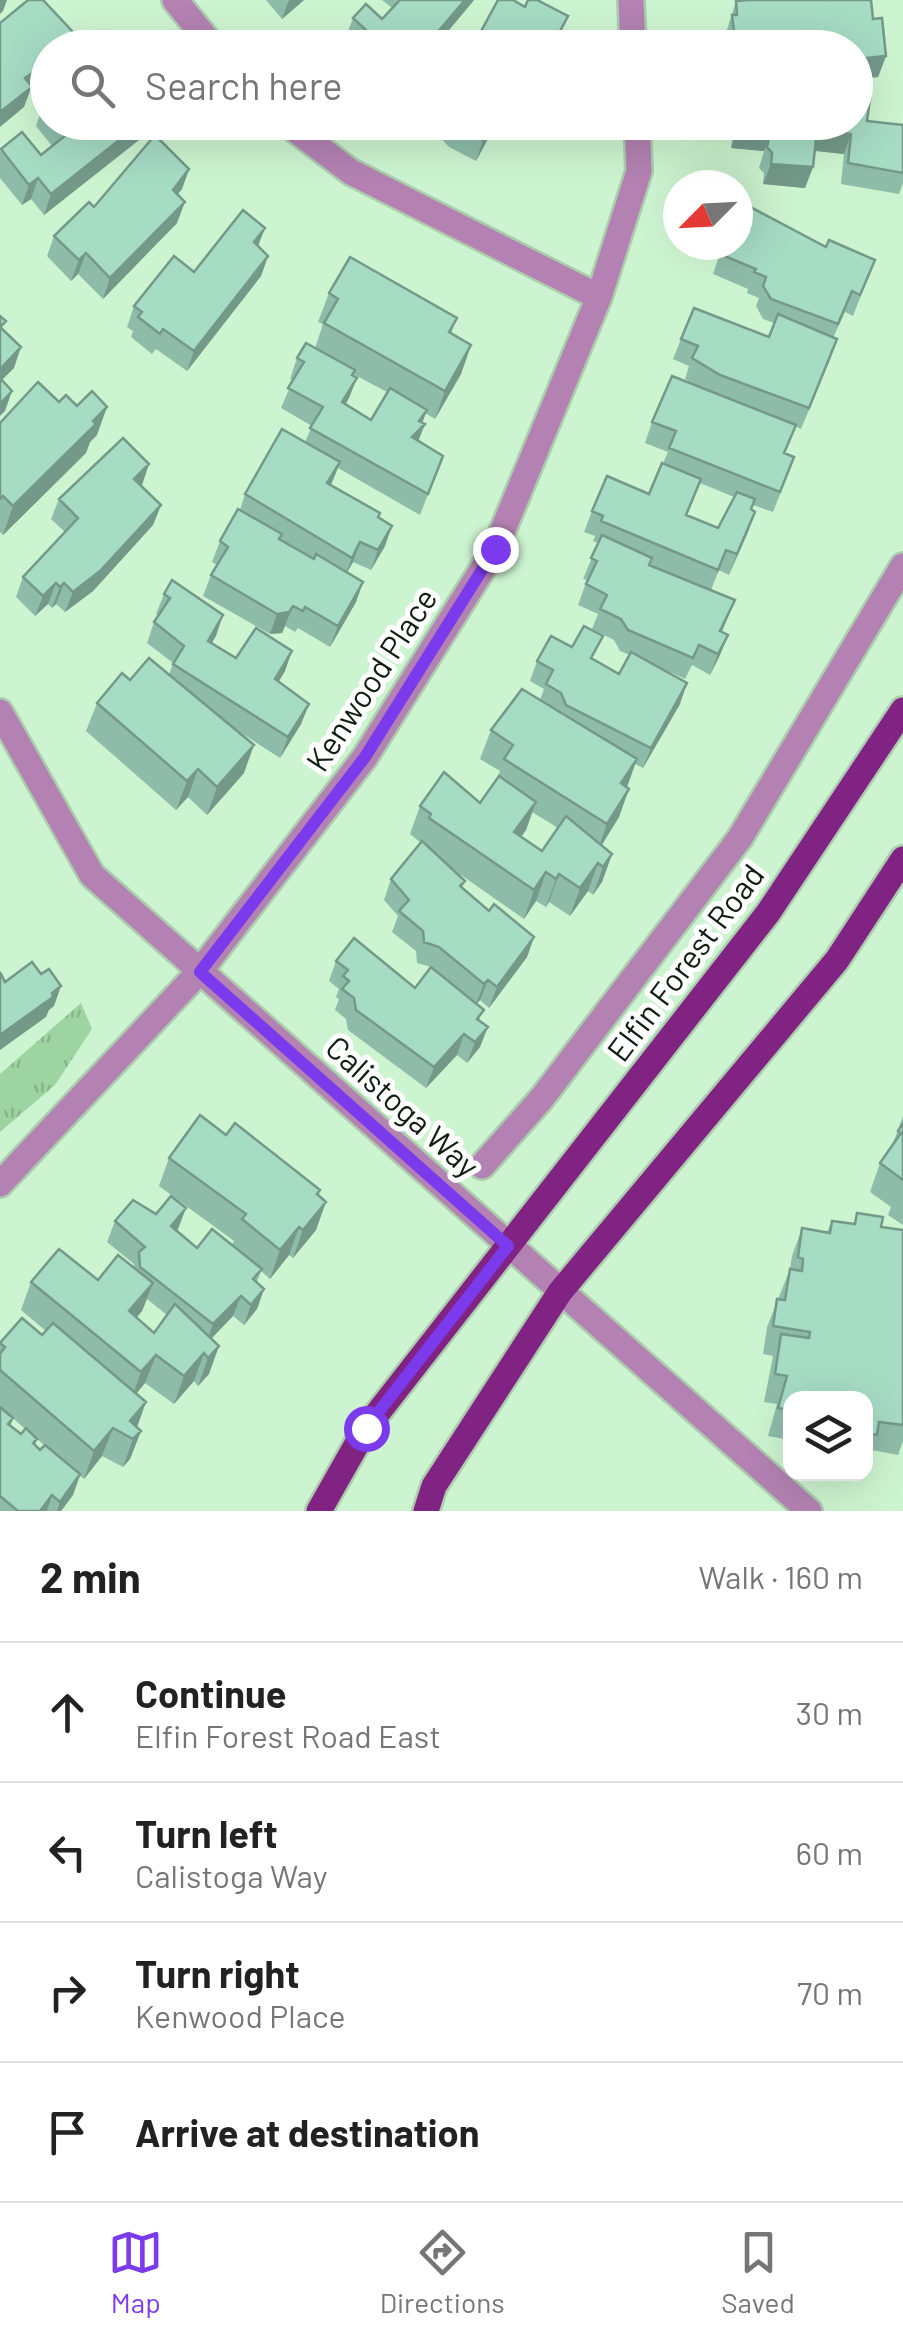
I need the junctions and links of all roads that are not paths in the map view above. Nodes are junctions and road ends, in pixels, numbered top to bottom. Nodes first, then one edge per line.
1 (174, 0) edge
2 (631, 0) edge
3 (199, 30) edge
4 (632, 30) edge
5 (309, 140) edge
6 (638, 140) edge
7 (599, 297) junction
8 (903, 566) edge
9 (903, 710) edge
10 (0, 712) edge
11 (903, 859) edge
12 (200, 972) junction
13 (482, 1166) dead end
14 (0, 1184) edge
15 (508, 1246) junction
16 (560, 1292) junction
17 (319, 1511) edge
18 (426, 1511) edge
19 (809, 1511) edge

1 - 3 street
2 - 4 street
5 - 7 street
6 - 7 street, Kenwood Place
7 - 12 street, Kenwood Place
8 - 13 street
9 - 15 main road, Elfin Forest Road
10 - 12 street, Calistoga Way
11 - 16 main road
12 - 14 street, Kenwood Place
12 - 15 street, Calistoga Way
15 - 16 street, Calistoga Way
15 - 17 main road, Elfin Forest Road
16 - 18 main road
16 - 19 street, Calistoga Way

